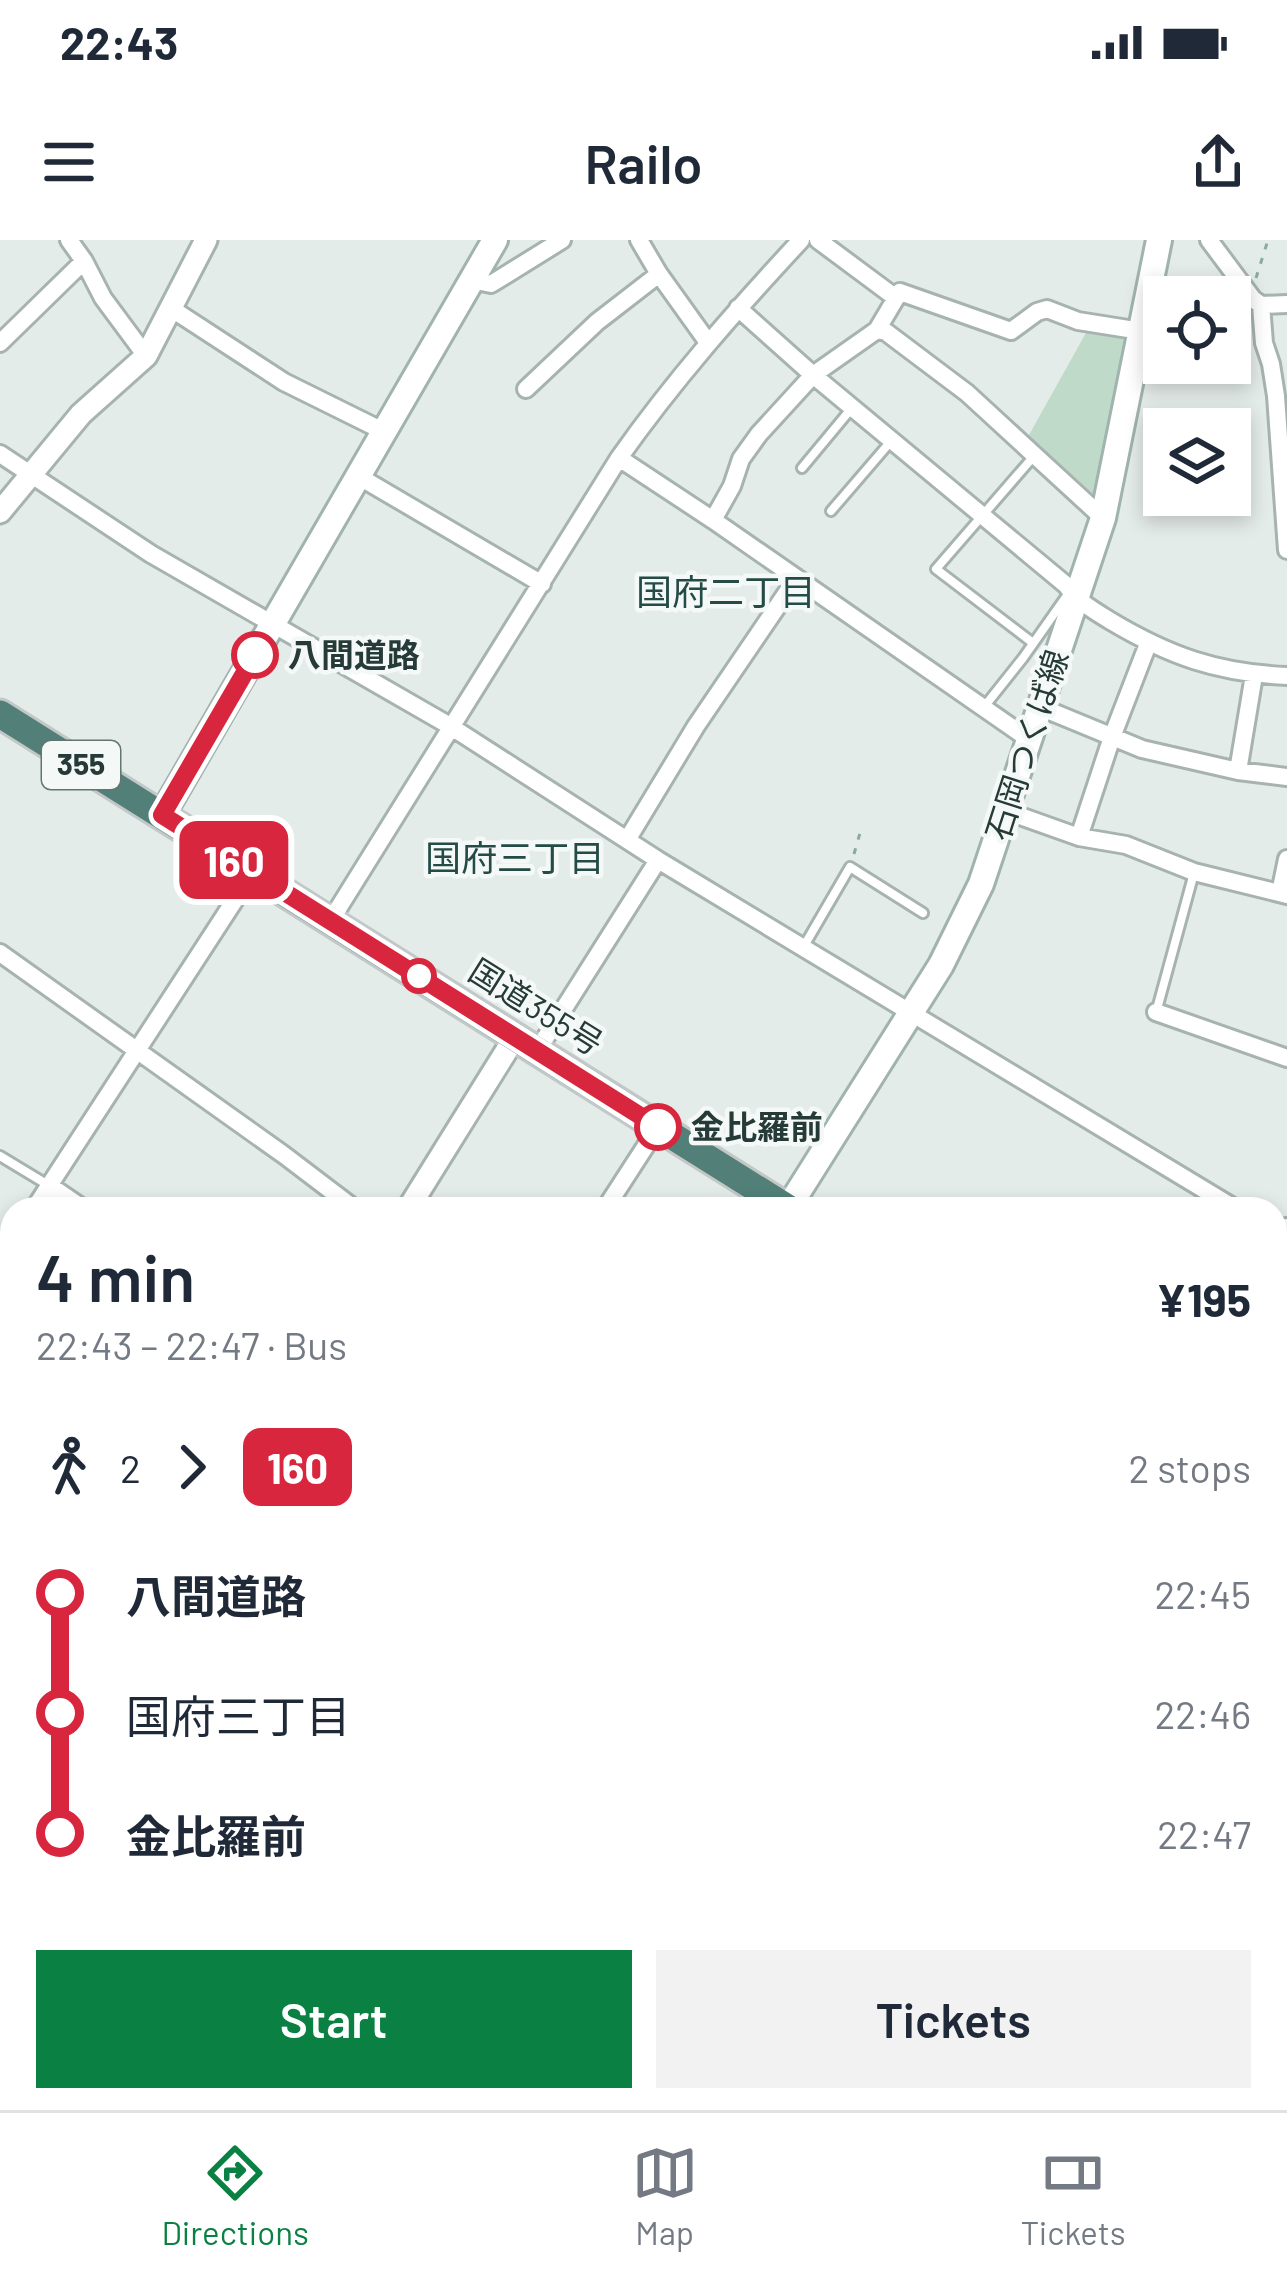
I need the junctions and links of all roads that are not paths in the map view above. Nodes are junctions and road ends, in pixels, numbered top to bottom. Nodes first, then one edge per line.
1 (69, 240) edge
2 (206, 240) edge
3 (495, 240) edge
4 (562, 240) edge
5 (639, 240) edge
6 (801, 240) edge
7 (818, 240) edge
8 (1159, 240) edge
9 (1209, 240) edge
10 (84, 261) junction
11 (659, 274) junction
12 (471, 280) junction
13 (896, 298) junction
14 (1257, 302) junction
15 (1287, 304) edge
16 (738, 308) junction
17 (172, 309) junction
18 (877, 330) junction
19 (1141, 332) junction
20 (707, 341) junction
21 (0, 343) edge
22 (146, 356) junction
23 (813, 375) junction
24 (526, 389) dead end
25 (852, 407) junction
26 (383, 431) junction
27 (892, 440) junction
28 (0, 454) edge
29 (1035, 454) junction
30 (620, 458) junction
31 (802, 468) dead end
32 (29, 475) junction
33 (358, 476) junction
34 (831, 511) dead end
35 (0, 512) edge
36 (982, 514) junction
37 (1103, 518) junction
38 (712, 520) junction
39 (1287, 550) edge
40 (796, 578) junction
41 (542, 584) junction
42 (1072, 594) junction
43 (272, 625) junction
44 (1034, 643) junction
45 (1148, 644) junction
46 (1254, 675) junction
47 (1287, 676) edge
48 (1040, 707) junction
49 (982, 708) junction
50 (0, 714) edge
51 (450, 726) junction
52 (1112, 737) junction
53 (1030, 740) junction
54 (1238, 771) junction
55 (1287, 777) edge
56 (1006, 811) junction
57 (162, 815) junction
58 (1079, 837) junction
59 (627, 840) junction
60 (658, 860) junction
61 (1287, 860) edge
62 (253, 872) junction
63 (1194, 872) junction
64 (1283, 894) edge
65 (923, 913) dead end
66 (332, 920) junction
67 (803, 948) junction
68 (0, 953) edge
69 (911, 1012) junction
70 (1156, 1012) joint
71 (526, 1044) junction
72 (138, 1050) junction
73 (1287, 1058) edge
74 (658, 1127) junction
75 (0, 1156) edge
76 (49, 1185) junction
77 (42, 1197) edge
78 (66, 1197) edge
79 (340, 1197) edge
80 (417, 1197) edge
81 (613, 1197) edge
82 (770, 1197) edge
83 (796, 1197) edge
84 (1216, 1197) edge

1 - 10 street
2 - 17 street
3 - 12 main road
4 - 12 street
5 - 11 street
6 - 16 street
7 - 13 street
8 - 19 main road, 石岡つくば線
9 - 14 street
10 - 21 street
10 - 22 street
11 - 20 street
11 - 24 street
12 - 26 main road
13 - 18 street
13 - 19 street
14 - 15 street
14 - 39 street
16 - 20 street
16 - 23 street
17 - 22 street
17 - 26 street
18 - 23 street
18 - 29 street
19 - 37 main road, 石岡つくば線
20 - 30 street
22 - 32 street
23 - 25 street
23 - 38 street
25 - 27 street
25 - 31 lane
26 - 33 main road
27 - 34 lane
27 - 36 street
28 - 32 street
29 - 36 lane
29 - 37 street
30 - 38 street
30 - 41 street
32 - 35 street
32 - 43 street
33 - 41 street
33 - 43 main road
36 - 42 street
36 - 44 lane
37 - 42 main road, 石岡つくば線
38 - 40 street
40 - 49 street
40 - 59 street
41 - 51 street
42 - 44 lane
42 - 45 street
42 - 48 main road, 石岡つくば線
43 - 51 street
43 - 57 main road
44 - 49 lane
45 - 46 street
45 - 52 street
46 - 47 street
46 - 54 street
48 - 52 street
48 - 53 main road, 石岡つくば線
49 - 53 street
50 - 57 highway, 国道355号 / 355
51 - 59 street
51 - 66 street
52 - 54 street
52 - 58 street
53 - 56 main road, 石岡つくば線
54 - 55 street
56 - 58 street
56 - 69 main road, 石岡つくば線
57 - 62 highway, 国道355号 / 355
58 - 63 street
59 - 60 street
60 - 67 street
60 - 71 street
61 - 64 street
62 - 66 highway, 国道355号 / 355
62 - 72 street
63 - 64 street
63 - 70 lane
65 - 67 lane
66 - 71 highway, 国道355号 / 355
67 - 69 street
68 - 72 street
69 - 83 main road, 石岡つくば線
69 - 84 street
70 - 73 street
71 - 74 highway, 国道355号 / 355
71 - 80 street
72 - 76 street
72 - 79 street
74 - 81 street
74 - 82 highway, 国道355号 / 355
75 - 76 lane
76 - 77 street
76 - 78 street

